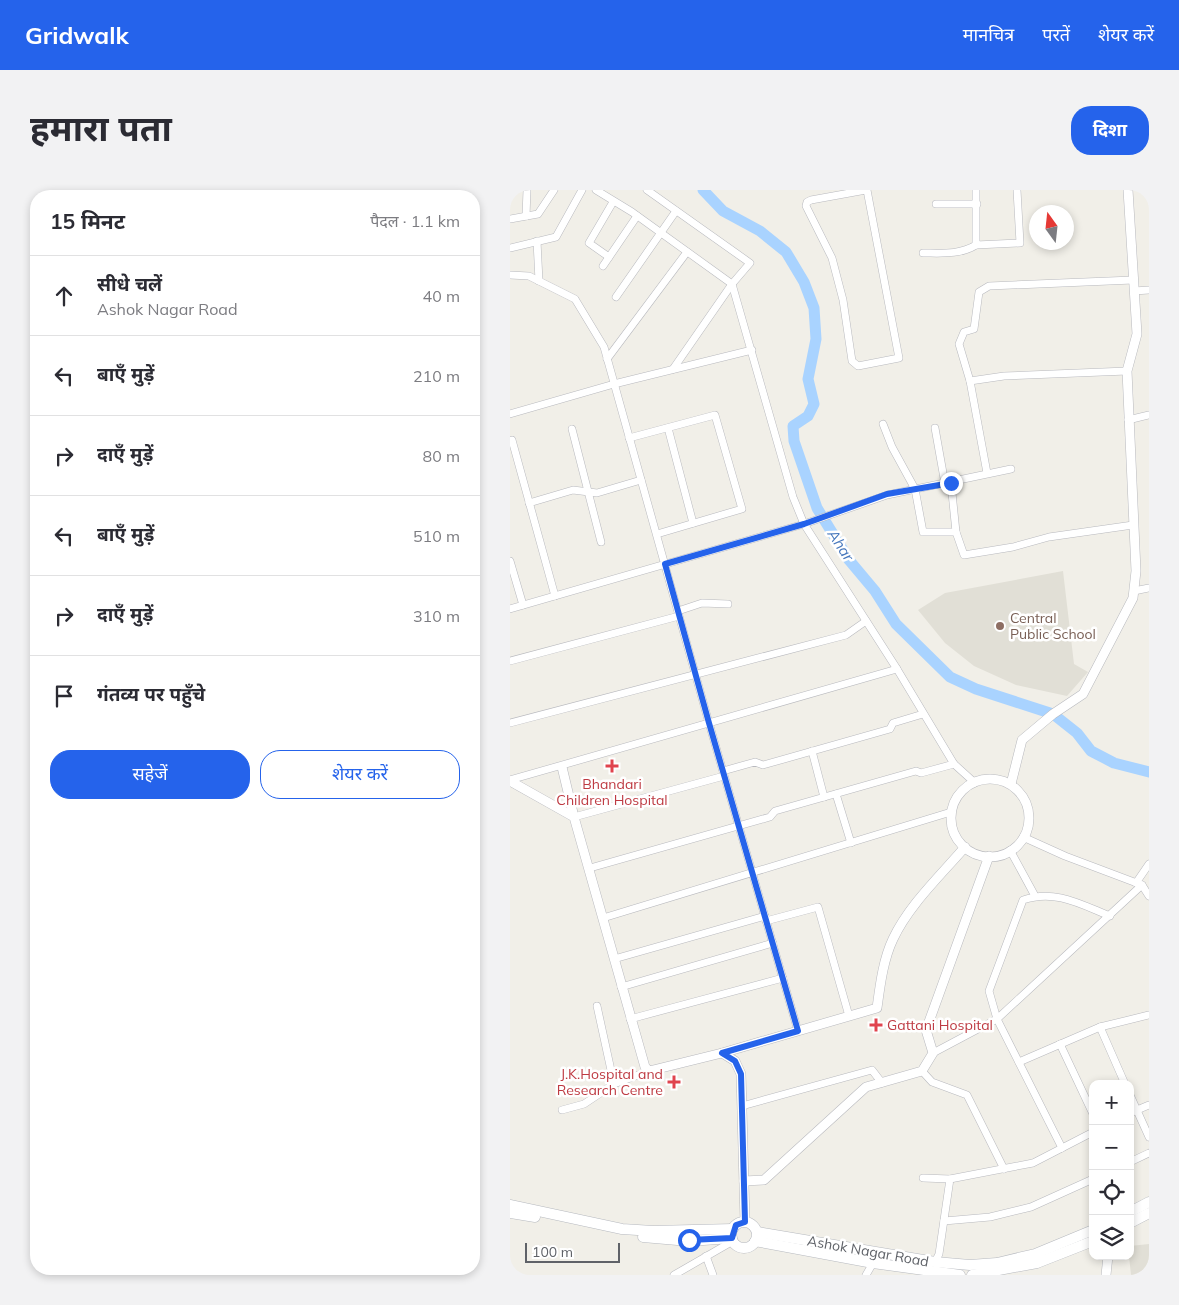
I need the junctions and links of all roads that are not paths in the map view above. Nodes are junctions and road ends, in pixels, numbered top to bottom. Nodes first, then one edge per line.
1 (527, 190) edge
2 (554, 190) edge
3 (582, 190) edge
4 (596, 190) edge
5 (647, 190) edge
6 (866, 190) edge
7 (976, 190) edge
8 (1017, 190) edge
9 (1128, 190) edge
10 (856, 191) edge
11 (614, 202) junction
12 (936, 204) dead end
13 (977, 204) junction
14 (676, 211) junction
15 (526, 216) junction
16 (637, 216) junction
17 (510, 219) edge
18 (660, 233) junction
19 (537, 241) junction
20 (976, 246) junction
21 (510, 248) edge
22 (687, 252) junction
23 (923, 253) dead end
24 (609, 257) junction
25 (603, 266) dead end
26 (510, 275) edge
27 (1133, 280) junction
28 (538, 281) junction
29 (732, 284) junction
30 (1149, 290) edge
31 (1134, 291) junction
32 (616, 297) dead end
33 (752, 350) junction
34 (607, 359) junction
35 (674, 370) junction
36 (1127, 371) junction
37 (970, 381) junction
38 (614, 384) junction
39 (510, 414) edge
40 (1149, 415) edge
41 (1128, 420) junction
42 (883, 424) dead end
43 (668, 428) junction
44 (934, 428) dead end
45 (572, 429) dead end
46 (630, 438) junction
47 (512, 440) dead end
48 (1011, 469) dead end
49 (987, 473) junction
50 (641, 480) junction
51 (948, 484) junction
52 (915, 490) junction
53 (587, 493) junction
54 (529, 503) junction
55 (693, 523) junction
56 (804, 524) junction
57 (1133, 525) junction
58 (956, 532) junction
59 (657, 534) junction
60 (602, 542) dead end
61 (510, 561) edge
62 (665, 564) junction
63 (1149, 588) edge
64 (1134, 591) junction
65 (555, 596) junction
66 (728, 604) dead end
67 (523, 605) junction
68 (510, 609) edge
69 (679, 613) junction
70 (866, 621) junction
71 (510, 661) edge
72 (897, 669) junction
73 (695, 674) junction
74 (923, 714) junction
75 (510, 722) edge
76 (709, 723) junction
77 (812, 751) junction
78 (954, 764) junction
79 (562, 766) junction
80 (724, 773) junction
81 (510, 780) edge
82 (975, 782) junction
83 (1010, 784) junction
84 (836, 794) junction
85 (824, 797) junction
86 (952, 812) junction
87 (574, 817) junction
88 (738, 826) junction
89 (1024, 837) junction
90 (851, 843) junction
91 (964, 847) junction
92 (1010, 850) junction
93 (989, 856) junction
94 (1149, 864) edge
95 (590, 868) junction
96 (752, 873) junction
97 (1139, 884) junction
98 (1034, 896) junction
99 (1149, 896) edge
100 (1110, 916) junction
101 (603, 918) junction
102 (766, 919) junction
103 (773, 943) junction
104 (614, 959) junction
105 (783, 978) junction
106 (621, 987) junction
107 (597, 1006) dead end
108 (1149, 1015) edge
109 (849, 1016) junction
110 (630, 1019) junction
111 (997, 1019) junction
112 (1100, 1028) junction
113 (798, 1031) junction
114 (1060, 1044) junction
115 (722, 1053) junction
116 (933, 1053) junction
117 (1019, 1062) junction
118 (649, 1071) junction
119 (922, 1071) junction
120 (1123, 1080) edge
121 (882, 1083) junction
122 (614, 1084) junction
123 (1149, 1105) edge
124 (742, 1106) junction
125 (1089, 1106) edge
126 (562, 1110) dead end
127 (1134, 1112) edge
128 (1089, 1134) edge
129 (1149, 1137) edge
130 (1062, 1148) junction
131 (1149, 1153) edge
132 (1134, 1160) edge
133 (1004, 1169) junction
134 (923, 1178) dead end
135 (950, 1179) junction
136 (744, 1181) junction
137 (1089, 1181) edge
138 (1149, 1202) edge
139 (510, 1205) edge
140 (1134, 1210) edge
141 (510, 1213) edge
142 (1149, 1213) edge
143 (944, 1221) junction
144 (1134, 1221) edge
145 (745, 1222) junction
146 (1089, 1232) edge
147 (732, 1236) junction
148 (756, 1237) junction
149 (1089, 1242) edge
150 (706, 1256) junction
151 (1108, 1260) edge
152 (935, 1262) junction
153 (873, 1263) junction
154 (906, 1272) edge
155 (927, 1273) edge
156 (674, 1275) edge
157 (713, 1275) edge
158 (866, 1275) edge
159 (960, 1275) edge
160 (972, 1275) edge
161 (1106, 1275) edge

1 - 15 street
2 - 15 street
3 - 19 street
4 - 11 street
5 - 14 street
6 - 10 street
6 - 10 street
7 - 13 street
8 - 20 street
9 - 27 street
11 - 16 street
11 - 24 street
12 - 13 street
13 - 20 street
14 - 18 street
14 - 29 street
15 - 17 street
16 - 18 street
16 - 24 street
18 - 22 street
18 - 32 street
19 - 21 street
19 - 28 street
20 - 23 street
22 - 29 street
22 - 34 street
24 - 25 street
26 - 28 street
27 - 31 street
27 - 37 street
28 - 34 street
29 - 33 street
29 - 35 street
30 - 31 street
31 - 36 street
33 - 35 street
33 - 56 street
34 - 38 street
35 - 38 street
36 - 37 street
36 - 41 street
37 - 49 street
38 - 39 street
38 - 46 street
40 - 41 street
41 - 57 street
42 - 52 street
43 - 46 street
43 - 55 street
43 - 55 street
44 - 51 street
45 - 53 street
46 - 50 street
47 - 54 street
48 - 49 street
49 - 51 street
50 - 53 street
50 - 59 street
51 - 52 street
51 - 58 street
52 - 56 street
52 - 58 street
53 - 54 street
53 - 60 street
54 - 65 street
55 - 59 street
56 - 62 street
56 - 70 street
57 - 58 street
57 - 64 street
59 - 62 street
61 - 67 street
62 - 65 street
62 - 69 street
63 - 64 street
64 - 83 street
65 - 67 street
66 - 69 street
67 - 68 street
69 - 71 street
69 - 73 street
70 - 72 street
70 - 73 street
72 - 74 street
72 - 76 street
73 - 75 street
73 - 76 street
74 - 77 street
74 - 78 street
76 - 79 street
76 - 80 street
77 - 80 street
77 - 85 street
78 - 82 street
78 - 84 street
79 - 81 street
79 - 87 street
80 - 87 street
80 - 88 street
81 - 87 street
82 - 83 street
82 - 86 street
83 - 89 street
84 - 85 street
84 - 90 street
85 - 88 street
86 - 90 street
86 - 91 street
87 - 95 street
88 - 95 street
88 - 96 street
89 - 92 street
89 - 97 street
90 - 96 street
91 - 93 street
91 - 109 street
92 - 93 street
92 - 98 street
93 - 116 street
94 - 97 street
95 - 101 street
96 - 101 street
96 - 102 street
97 - 99 street
97 - 100 street
98 - 100 street
98 - 111 street
100 - 111 street
101 - 104 street
102 - 103 street
102 - 104 street
102 - 109 street
103 - 105 street
103 - 106 street
104 - 106 street
105 - 110 street
105 - 113 street
106 - 110 street
107 - 122 street
108 - 112 street
109 - 113 street
110 - 118 street
111 - 116 street
111 - 117 street
112 - 114 street
112 - 120 street
113 - 115 street
114 - 117 street
114 - 125 street
115 - 118 street
115 - 124 street
116 - 119 street
117 - 130 street
118 - 122 street
119 - 121 street
119 - 133 street
121 - 124 street
121 - 136 street
122 - 126 street
123 - 127 street
124 - 136 street
127 - 129 street
128 - 130 street
130 - 133 street
131 - 132 street
133 - 135 street
134 - 135 street
135 - 143 street
136 - 145 street
137 - 143 street
138 - 140 main road
139 - 147 main road
141 - 147 main road
142 - 144 main road
143 - 152 street
145 - 147 main road
145 - 148 main road
146 - 152 main road, Ashok Nagar Road
147 - 148 main road
147 - 150 street
148 - 152 main road, Ashok Nagar Road
148 - 153 main road
149 - 160 main road
150 - 156 street
150 - 157 street
151 - 161 street
152 - 155 street
153 - 154 main road
153 - 158 street
154 - 155 main road
155 - 159 main road

